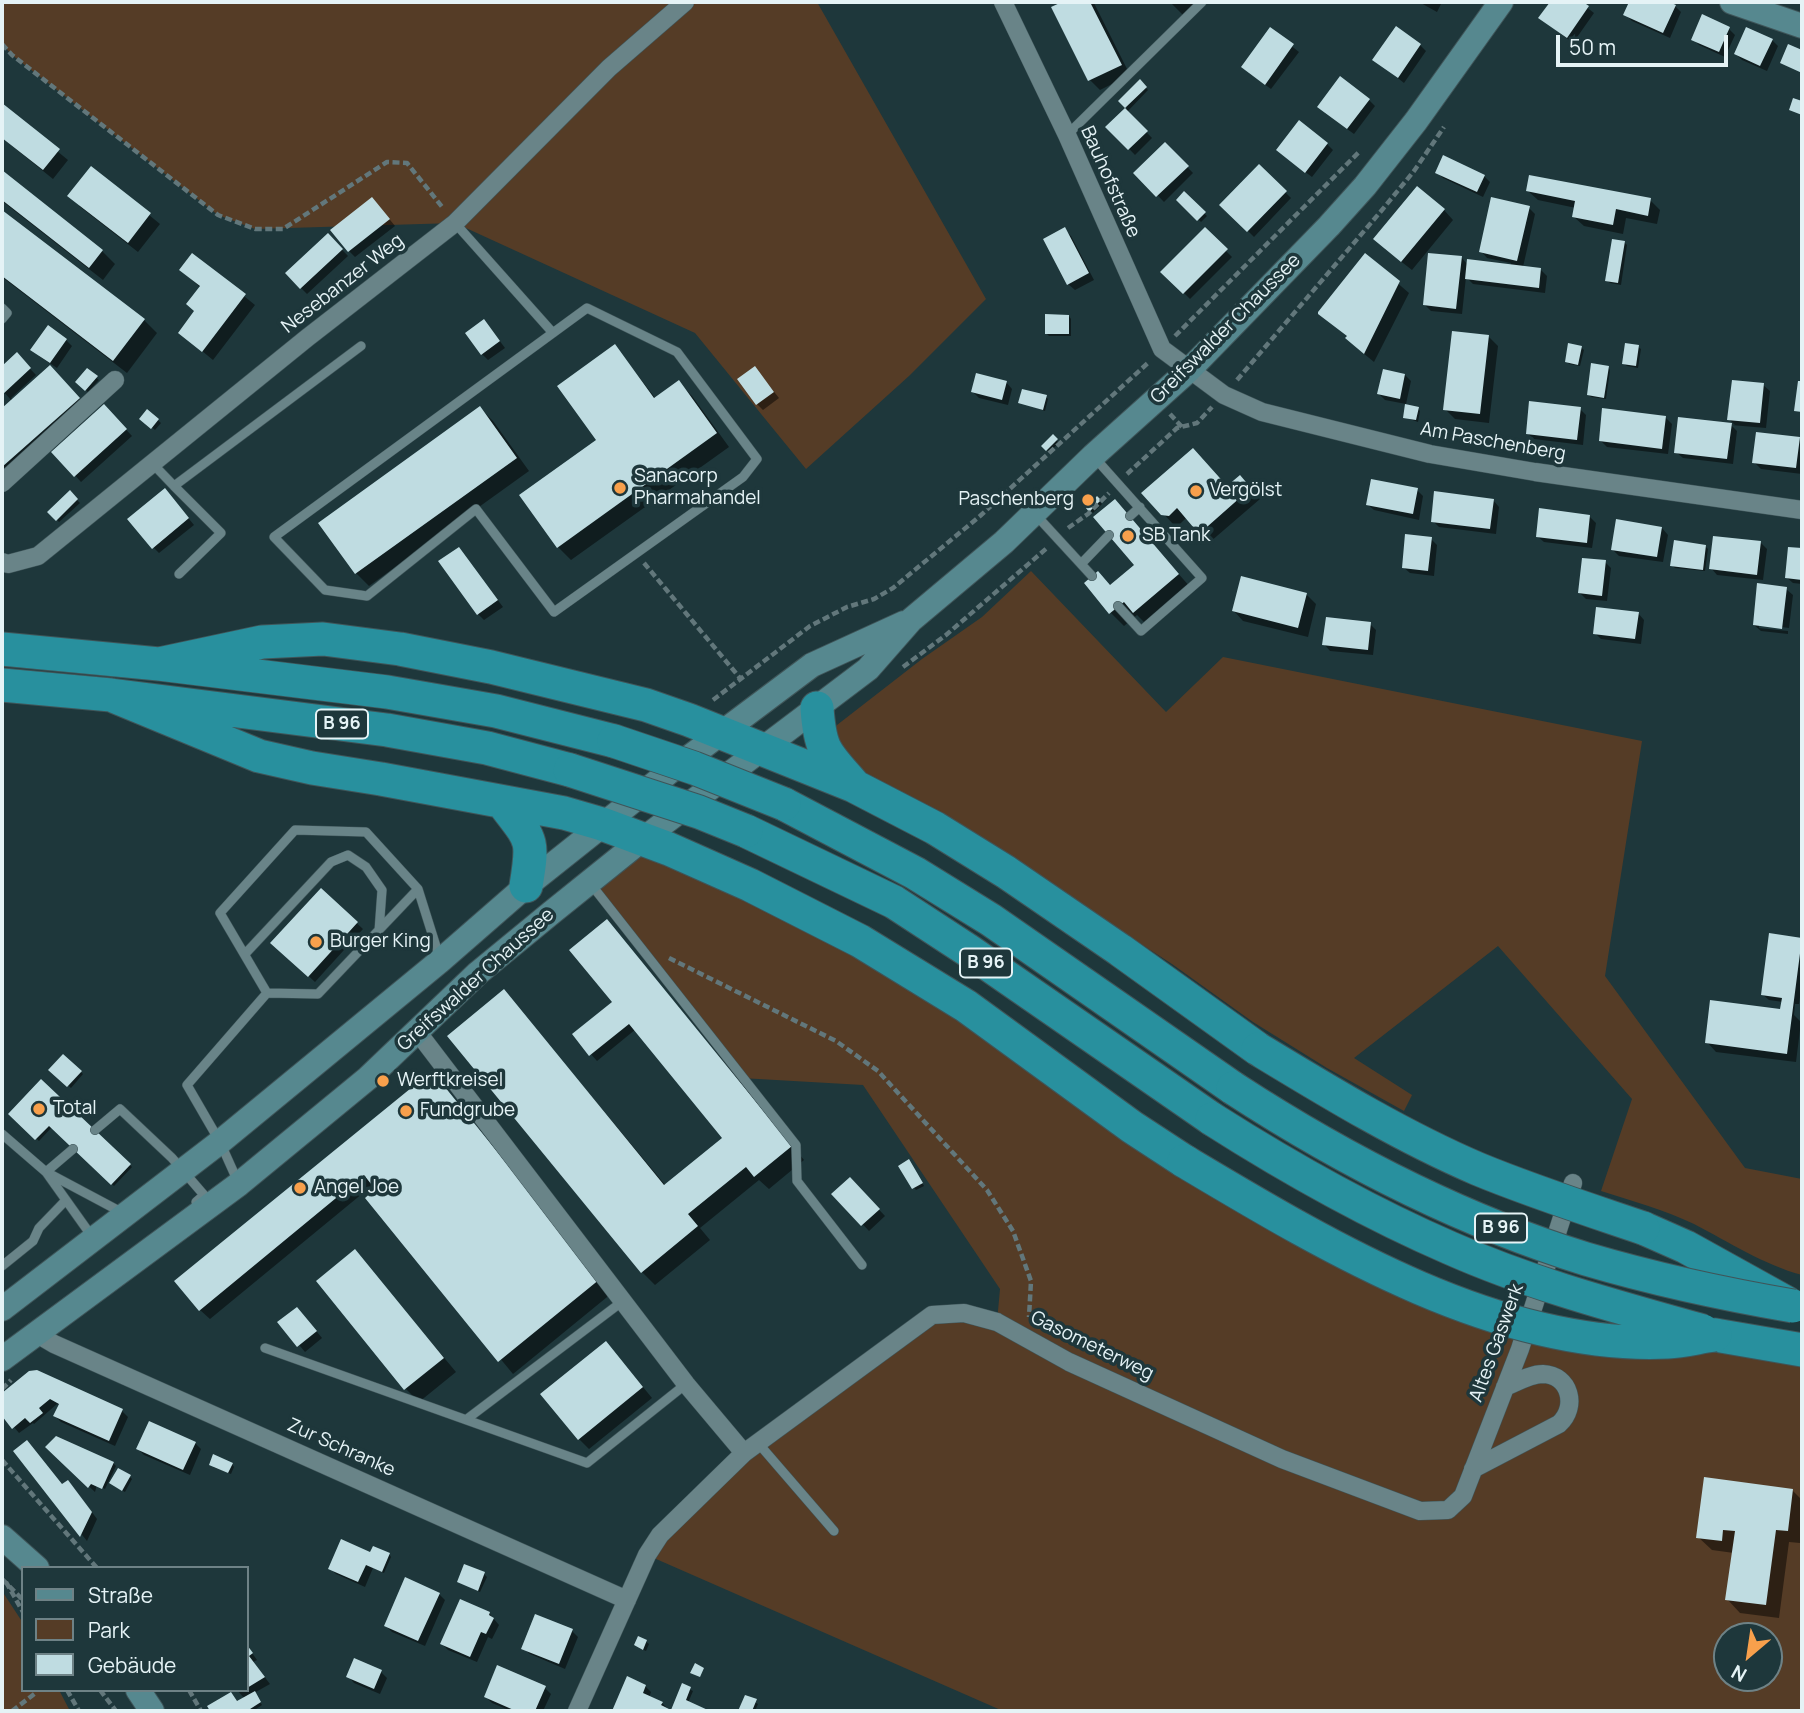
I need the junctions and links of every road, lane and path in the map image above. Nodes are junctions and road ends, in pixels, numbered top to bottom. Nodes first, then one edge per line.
1 (685, 2) edge
2 (1003, 2) edge
3 (1202, 2) edge
4 (1501, 2) edge
5 (1732, 2) edge
6 (1802, 26) edge
7 (2, 44) edge
8 (1067, 135) junction
9 (1368, 143) dead end
10 (456, 223) junction
11 (2, 308) edge
12 (2, 319) edge
13 (553, 332) junction
14 (362, 345) dead end
15 (1162, 349) junction
16 (1190, 369) junction
17 (115, 380) dead end
18 (1093, 456) junction
19 (152, 463) junction
20 (2, 483) edge
21 (174, 486) junction
22 (1140, 507) junction
23 (1802, 510) edge
24 (1034, 513) junction
25 (1130, 516) dead end
26 (1109, 535) dead end
27 (636, 554) junction
28 (2, 562) edge
29 (1081, 564) junction
30 (179, 574) dead end
31 (1092, 576) dead end
32 (1118, 607) dead end
33 (911, 620) junction
34 (2, 649) edge
35 (159, 664) junction
36 (2, 685) edge
37 (111, 695) junction
38 (817, 708) junction
39 (722, 733) junction
40 (763, 750) junction
41 (854, 786) junction
42 (503, 803) junction
43 (602, 824) junction
44 (643, 839) junction
45 (589, 882) junction
46 (526, 886) junction
47 (418, 889) junction
48 (379, 930) junction
49 (634, 940) junction
50 (244, 954) junction
51 (440, 961) junction
52 (267, 993) junction
53 (416, 1030) junction
54 (95, 1130) dead end
55 (2, 1134) edge
56 (220, 1142) junction
57 (73, 1149) dead end
58 (183, 1170) junction
59 (46, 1172) junction
60 (1573, 1183) dead end
61 (239, 1184) junction
62 (66, 1200) junction
63 (185, 1210) dead end
64 (125, 1214) junction
65 (175, 1218) dead end
66 (93, 1239) junction
67 (159, 1244) junction
68 (862, 1265) dead end
69 (2, 1266) edge
70 (623, 1301) junction
71 (1798, 1307) edge
72 (2, 1309) edge
73 (37, 1334) junction
74 (1715, 1335) junction
75 (1027, 1339) junction
76 (265, 1348) dead end
77 (1802, 1350) edge
78 (2, 1359) edge
79 (686, 1384) junction
80 (1505, 1387) junction
81 (467, 1419) junction
82 (751, 1448) junction
83 (2, 1460) edge
84 (1474, 1469) junction
85 (1448, 1510) joint
86 (2, 1525) edge
87 (834, 1531) dead end
88 (8, 1542) edge
89 (35, 1566) edge
90 (95, 1566) edge
91 (4, 1581) edge
92 (21, 1598) edge
93 (627, 1600) junction
94 (21, 1609) edge
95 (37, 1692) dead end
96 (68, 1692) edge
97 (102, 1692) edge
98 (139, 1692) edge
99 (190, 1692) edge
100 (12, 1711) edge
101 (79, 1711) edge
102 (116, 1711) edge
103 (152, 1711) edge
104 (201, 1711) edge
105 (577, 1711) edge

1 - 10 street, Nesebanzer Weg
2 - 8 street, Bauhofstraße
3 - 8 lane
4 - 16 main road, Greifswalder Chaussee
5 - 6 main road
7 - 10 path
8 - 15 street, Bauhofstraße
9 - 15 path
10 - 13 lane
10 - 19 street, Nesebanzer Weg
11 - 12 lane
13 - 27 lane
13 - 27 lane
14 - 21 lane
15 - 16 street
15 - 27 path
16 - 18 main road, Greifswalder Chaussee
16 - 23 street, Am Paschenberg
17 - 20 street
18 - 22 lane
18 - 24 main road, Greifswalder Chaussee
19 - 21 lane
19 - 28 street, Nesebanzer Weg
21 - 30 lane
22 - 25 lane
22 - 32 lane
24 - 29 lane
24 - 33 main road, Greifswalder Chaussee
26 - 29 lane
29 - 31 lane
33 - 38 main road, Greifswalder Chaussee
33 - 39 main road, Greifswalder Chaussee
34 - 35 highway, B 96
35 - 39 highway
35 - 71 highway, B 96, bridge
36 - 37 highway, B 96
37 - 42 highway
37 - 74 highway, B 96, bridge
38 - 40 main road, Greifswalder Chaussee
38 - 41 highway
39 - 40 highway
39 - 43 main road, Greifswalder Chaussee
40 - 41 highway
40 - 44 main road, Greifswalder Chaussee
41 - 71 highway, bridge
42 - 43 highway
42 - 46 highway
43 - 44 highway
43 - 46 main road, Greifswalder Chaussee
44 - 45 main road, Greifswalder Chaussee
44 - 74 highway, bridge
45 - 49 lane
45 - 53 main road, Greifswalder Chaussee
46 - 51 main road, Greifswalder Chaussee
47 - 48 lane
47 - 50 lane
47 - 51 lane
48 - 50 lane
48 - 52 lane
49 - 68 lane
49 - 75 path
50 - 52 lane
51 - 56 main road, Greifswalder Chaussee
52 - 56 lane
53 - 61 main road, Greifswalder Chaussee
53 - 70 street
54 - 58 lane
55 - 59 lane
56 - 58 main road, Greifswalder Chaussee
56 - 61 lane
57 - 59 lane
58 - 63 lane
58 - 64 main road, Greifswalder Chaussee
59 - 62 lane
59 - 64 lane
60 - 80 street, Altes Gaswerk
61 - 67 main road, Greifswalder Chaussee
62 - 66 lane
62 - 69 lane
64 - 66 main road, Greifswalder Chaussee
65 - 67 lane
66 - 72 main road, Greifswalder Chaussee
67 - 73 main road, Greifswalder Chaussee
70 - 79 street
70 - 81 lane
73 - 78 main road, Greifswalder Chaussee
73 - 93 street, Zur Schranke
74 - 77 highway, B 96
75 - 82 street, Gasometerweg
75 - 85 street, Gasometerweg
76 - 81 lane
79 - 81 lane
79 - 82 street
80 - 84 street, Altes Gaswerk
80 - 84 street
82 - 87 lane
82 - 93 street, Gasometerweg
83 - 90 path
84 - 85 street, Altes Gaswerk
86 - 88 main road
88 - 89 main road
91 - 92 path
91 - 94 path
93 - 105 street, Gasometerweg
95 - 100 path
96 - 101 path
97 - 102 path
98 - 103 main road
99 - 104 path

